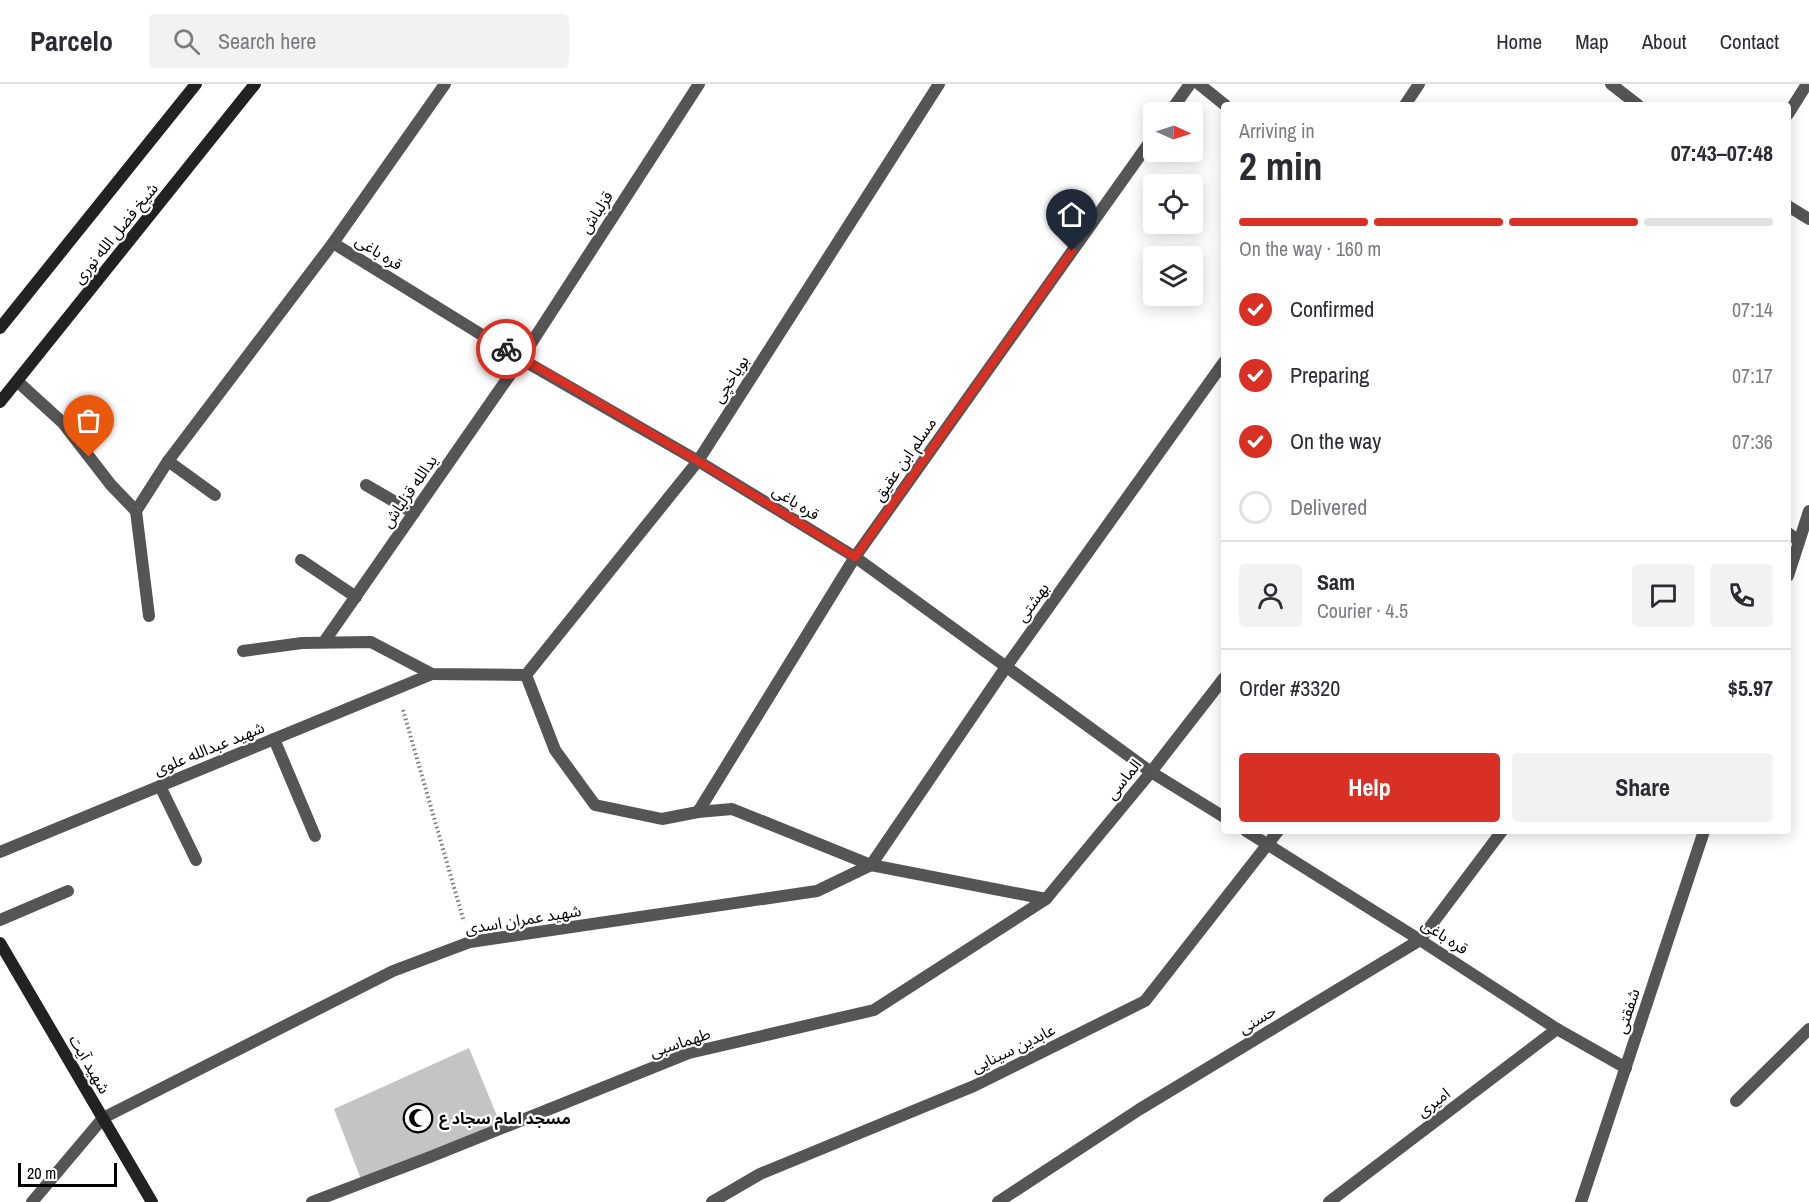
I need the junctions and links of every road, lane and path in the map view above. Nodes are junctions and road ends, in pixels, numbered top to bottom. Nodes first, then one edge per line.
1 (196, 84) edge
2 (255, 84) edge
3 (445, 84) edge
4 (699, 84) edge
5 (939, 84) edge
6 (1190, 84) edge
7 (1199, 84) edge
8 (1419, 84) edge
9 (1807, 84) edge
10 (1617, 86) edge
11 (1177, 102) edge
12 (1221, 102) edge
13 (1407, 102) edge
14 (1635, 102) edge
15 (1791, 109) edge
16 (1143, 151) edge
17 (1791, 209) edge
18 (1809, 219) edge
19 (333, 243) junction
20 (0, 328) edge
21 (521, 358) junction
22 (1221, 366) edge
23 (17, 381) junction
24 (0, 402) edge
25 (168, 461) junction
26 (698, 461) junction
27 (366, 484) dead end
28 (215, 495) dead end
29 (136, 511) junction
30 (1809, 511) edge
31 (414, 513) junction
32 (1791, 535) edge
33 (1804, 545) edge
34 (855, 557) junction
35 (301, 560) dead end
36 (1791, 570) edge
37 (356, 597) junction
38 (149, 616) dead end
39 (324, 642) junction
40 (243, 651) dead end
41 (1006, 667) junction
42 (432, 675) junction
43 (526, 675) junction
44 (1221, 682) edge
45 (397, 689) junction
46 (274, 739) junction
47 (1151, 772) junction
48 (160, 786) junction
49 (698, 812) junction
50 (1221, 815) edge
51 (1251, 834) edge
52 (1276, 834) edge
53 (1500, 834) edge
54 (1703, 834) edge
55 (315, 836) dead end
56 (1268, 844) junction
57 (0, 852) edge
58 (196, 860) dead end
59 (871, 865) junction
60 (68, 891) dead end
61 (1046, 899) junction
62 (0, 920) edge
63 (1420, 940) junction
64 (470, 942) junction
65 (0, 943) edge
66 (1557, 1029) junction
67 (1809, 1029) edge
68 (1626, 1068) junction
69 (1736, 1101) dead end
70 (103, 1118) junction
71 (32, 1202) edge
72 (152, 1202) edge
73 (312, 1202) edge
74 (712, 1202) edge
75 (998, 1202) edge
76 (1329, 1202) edge
77 (1581, 1202) edge

1 - 20 main road, شیخ فضل الله نوری
2 - 23 main road, شیخ فضل الله نوری
3 - 19 street, قره باغی
4 - 21 street, قزلباش
5 - 26 street, بویاخچی
6 - 11 street
7 - 12 street
8 - 13 street
9 - 15 street
10 - 14 street
16 - 34 street, مسلم ابن عقیق
17 - 18 street
19 - 21 street, قره باغی
19 - 25 street, قره باغی
21 - 26 street, قره باغی
21 - 31 street, یدالله قزلباش
22 - 41 street, بهشتی
23 - 24 main road, شیخ فضل الله نوری
23 - 29 street
25 - 28 street
25 - 29 street, قره باغی
26 - 34 street, قره باغی
26 - 43 street, بویاخچی
27 - 31 street
29 - 38 street
30 - 33 street
31 - 37 street, یدالله قزلباش
32 - 33 street
33 - 36 street
34 - 41 street, قره باغی
34 - 49 street, مسلم ابن عقیق
35 - 37 street
37 - 39 street, یدالله قزلباش
39 - 40 street
39 - 42 street
41 - 47 street, قره باغی
41 - 59 street, بهشتی
42 - 43 street
42 - 45 street, شهید عبدالله علوی
43 - 49 street
44 - 47 street, الماسی
45 - 46 street, شهید عبدالله علوی
45 - 64 path
46 - 48 street, شهید عبدالله علوی
46 - 55 street
47 - 50 street, قره باغی
47 - 61 street, الماسی
48 - 57 street, شهید عبدالله علوی
48 - 58 street
49 - 59 street
51 - 56 street, قره باغی
52 - 56 street, عابدین سینایی
53 - 63 street, حسنی
54 - 68 street, شفقتی
56 - 63 street, قره باغی
56 - 74 street, عابدین سینایی
59 - 61 street
59 - 64 street, شهید عمران اسدی
60 - 62 street
61 - 73 street, طهماسبی
63 - 66 street, قره باغی
63 - 75 street, حسنی
64 - 70 street, شهید عمران اسدی
65 - 70 main road, شهید آیت
66 - 68 street, قره باغی
66 - 76 street, امیری
67 - 69 street
68 - 77 street, شفقتی
70 - 71 street
70 - 72 main road, شهید آیت

